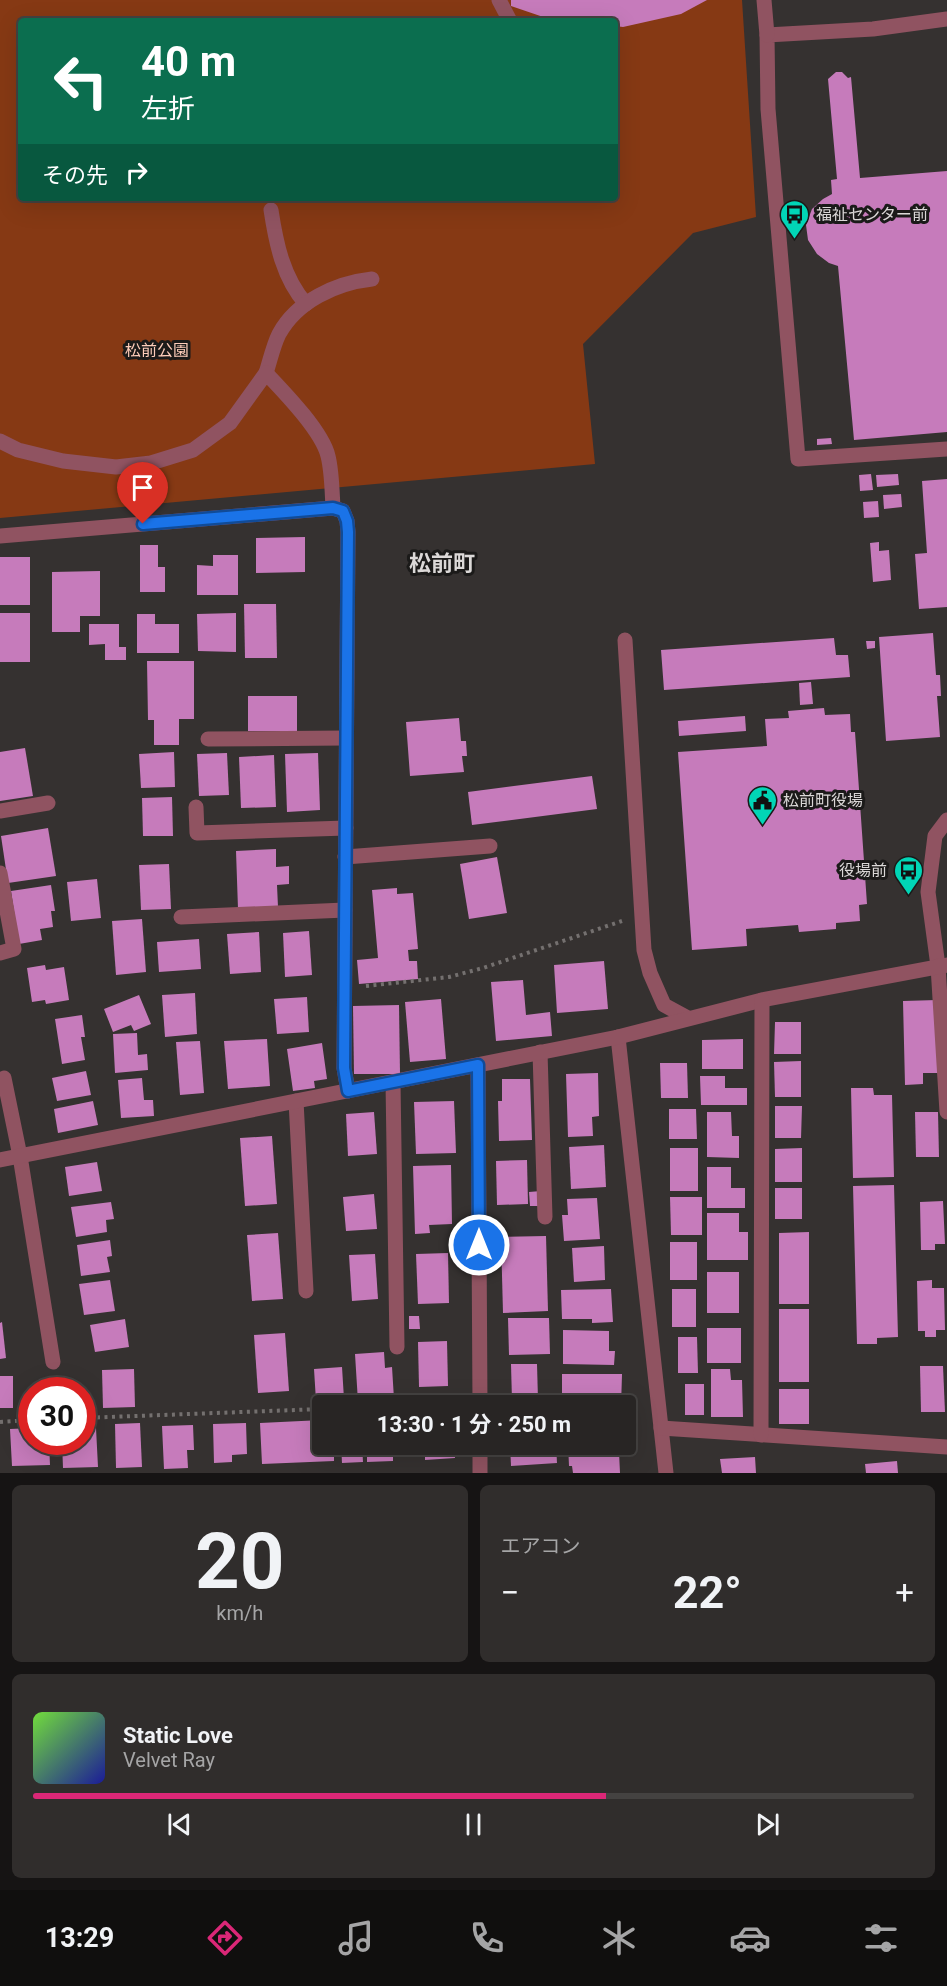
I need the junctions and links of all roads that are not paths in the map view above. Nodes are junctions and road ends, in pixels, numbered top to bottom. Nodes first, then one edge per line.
1 (500, 0) edge
2 (764, 0) edge
3 (509, 18) edge
4 (947, 19) edge
5 (767, 35) junction
6 (271, 210) dead end
7 (372, 279) dead end
8 (306, 304) junction
9 (266, 374) junction
10 (0, 441) edge
11 (947, 449) edge
12 (333, 508) junction
13 (0, 536) edge
14 (625, 640) dead end
15 (346, 738) junction
16 (208, 739) dead end
17 (48, 803) dead end
18 (196, 807) dead end
19 (0, 811) edge
20 (947, 820) edge
21 (346, 828) junction
22 (490, 846) dead end
23 (345, 857) junction
24 (0, 873) edge
25 (345, 910) junction
26 (181, 917) dead end
27 (0, 953) edge
28 (943, 966) edge
29 (762, 1000) junction
30 (688, 1018) junction
31 (618, 1037) junction
32 (540, 1052) junction
33 (478, 1065) junction
34 (4, 1078) dead end
35 (393, 1082) junction
36 (348, 1091) junction
37 (296, 1101) junction
38 (947, 1112) edge
39 (20, 1156) junction
40 (0, 1160) edge
41 (545, 1217) dead end
42 (306, 1291) dead end
43 (397, 1347) dead end
44 (53, 1362) dead end
45 (480, 1395) edge
46 (662, 1428) junction
47 (761, 1435) junction
48 (947, 1448) edge
49 (480, 1455) edge
50 (468, 1473) edge
51 (480, 1473) edge
52 (666, 1473) edge

1 - 3 street
2 - 5 street
4 - 5 street
5 - 11 street
6 - 8 street
7 - 8 street
8 - 9 street
9 - 10 street
9 - 12 street
12 - 13 street
12 - 15 street
14 - 30 street
15 - 16 street
15 - 21 street
17 - 19 street
18 - 21 street
20 - 28 street
21 - 23 street
22 - 23 street
23 - 25 street
24 - 27 street
25 - 26 street
25 - 36 street
28 - 29 street
28 - 38 street
29 - 30 street
29 - 47 street
30 - 31 street
31 - 32 street
31 - 46 street
32 - 33 street
32 - 41 street
33 - 35 street
33 - 45 street
34 - 39 street
35 - 36 street
35 - 43 street
36 - 37 street
37 - 39 street
37 - 42 street
39 - 40 street
39 - 44 street
46 - 47 street
46 - 52 street
47 - 48 street
49 - 51 street
50 - 51 street

